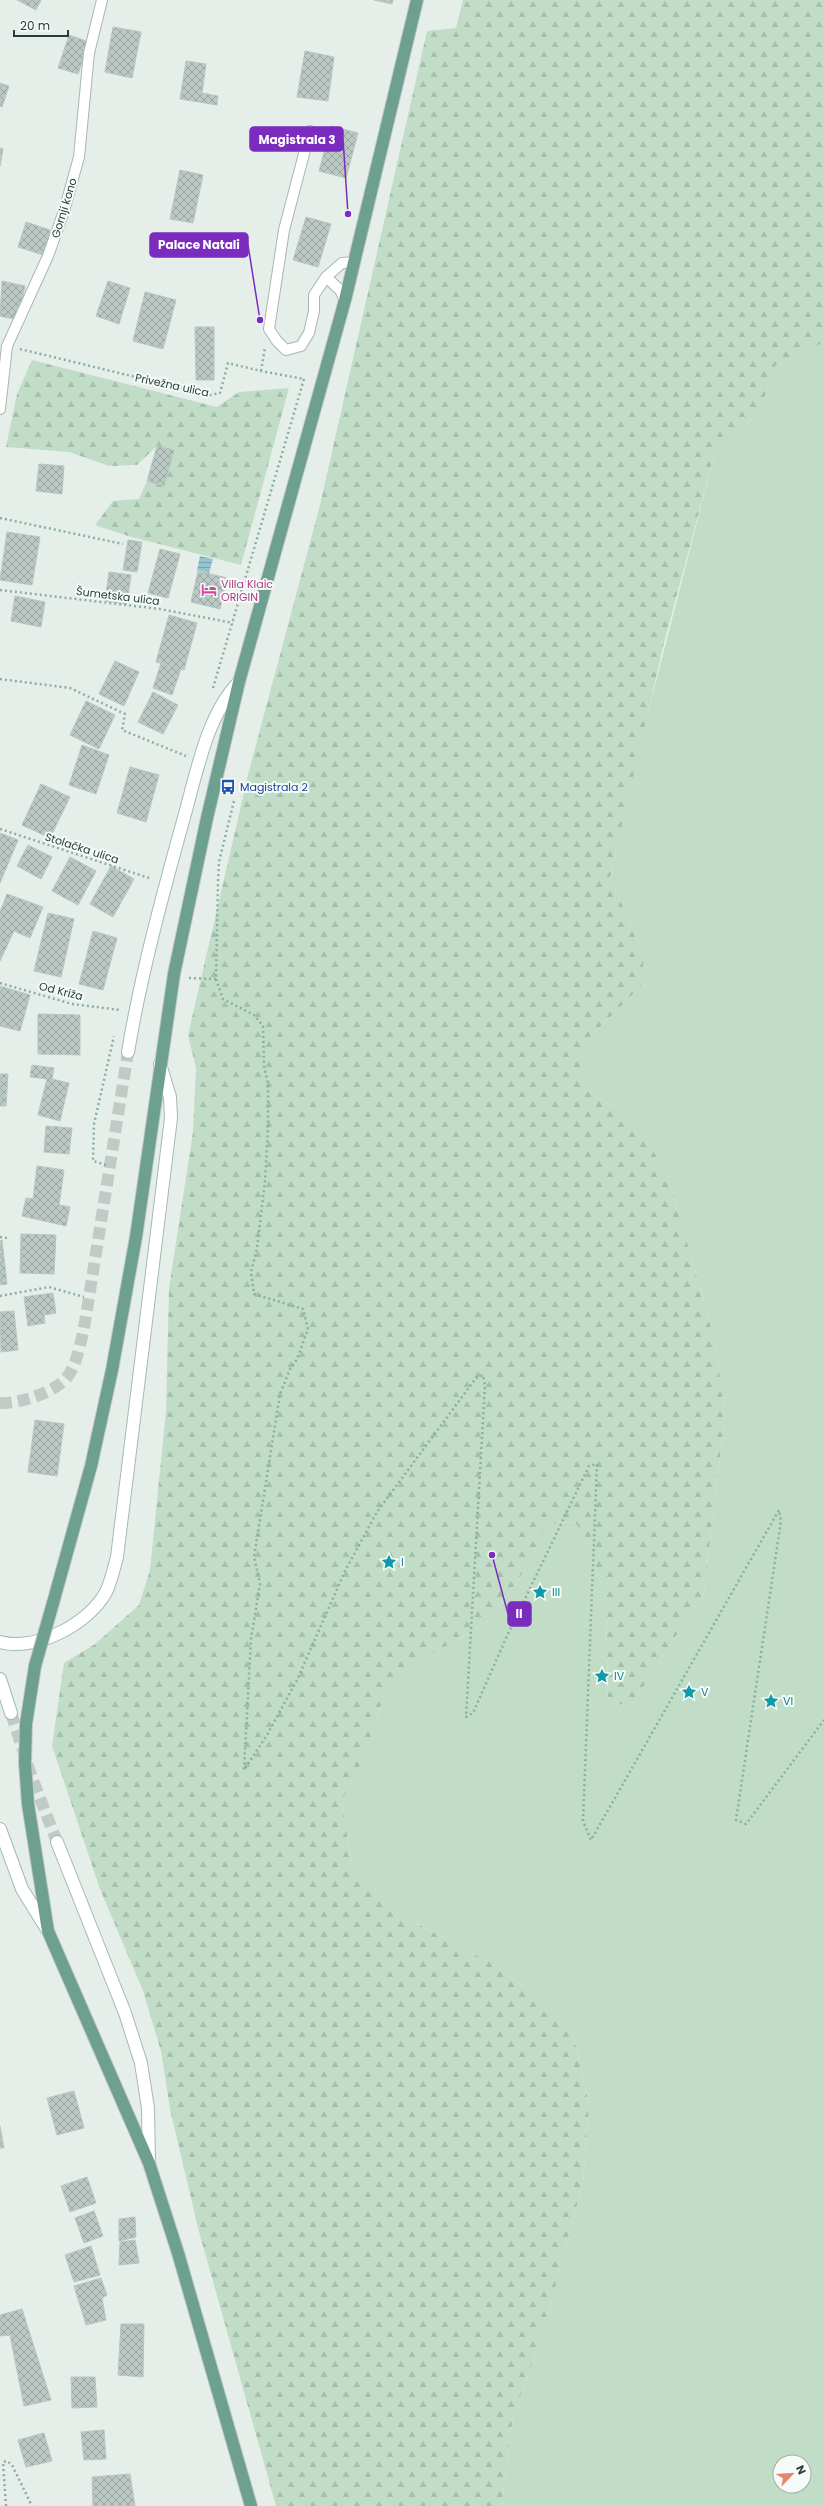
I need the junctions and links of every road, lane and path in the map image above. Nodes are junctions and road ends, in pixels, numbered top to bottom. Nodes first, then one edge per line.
1 (102, 0) edge
2 (417, 0) edge
3 (310, 131) dead end
4 (354, 262) junction
5 (326, 278) junction
6 (345, 300) junction
7 (7, 346) junction
8 (304, 379) junction
9 (323, 383) junction
10 (0, 409) edge
11 (0, 518) edge
12 (124, 544) dead end
13 (0, 590) edge
14 (0, 679) edge
15 (239, 682) junction
16 (192, 758) dead end
17 (234, 801) dead end
18 (0, 829) edge
19 (158, 881) dead end
20 (0, 982) edge
21 (118, 1017) dead end
22 (115, 1031) dead end
23 (128, 1052) tunnel mouth
24 (160, 1063) junction
25 (106, 1165) dead end
26 (0, 1237) edge
27 (8, 1238) dead end
28 (0, 1296) edge
29 (84, 1297) dead end
30 (0, 1642) edge
31 (0, 1679) edge
32 (11, 1713) tunnel mouth
33 (824, 1720) edge
34 (0, 1829) edge
35 (57, 1842) tunnel mouth
36 (48, 1932) junction
37 (149, 2163) junction
38 (6, 2506) edge
39 (32, 2506) edge
40 (251, 2506) edge

1 - 7 lane, Gornji kono
2 - 4 main road
3 - 5 lane
4 - 5 lane
4 - 6 main road
5 - 6 lane
6 - 9 main road
7 - 8 path, Privežna ulica
7 - 10 lane, Gornji kono
8 - 9 path, Privežna ulica
8 - 13 path, Šumetska ulica
9 - 15 main road
11 - 12 path
14 - 16 path
15 - 23 main road
15 - 24 main road
17 - 33 path
18 - 19 path, Stolačka ulica
20 - 21 path, Od Križa
22 - 25 path
24 - 30 main road
24 - 36 main road, bridge
26 - 27 path
28 - 29 path
31 - 32 main road
34 - 36 main road
35 - 37 main road
36 - 37 main road
37 - 40 main road
38 - 39 path

